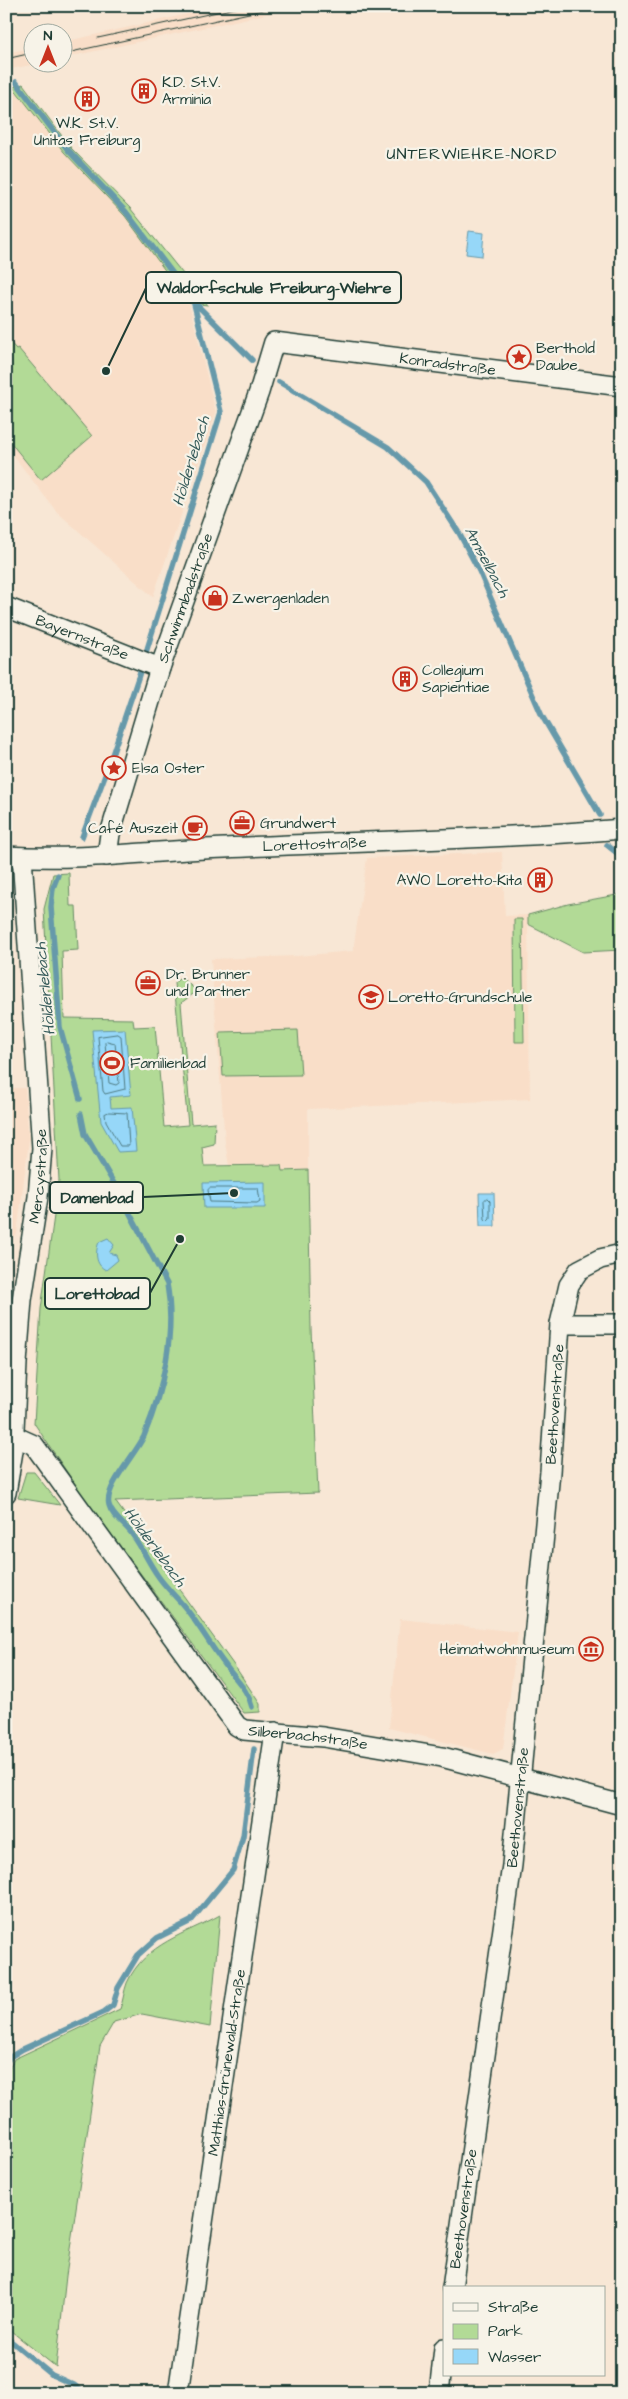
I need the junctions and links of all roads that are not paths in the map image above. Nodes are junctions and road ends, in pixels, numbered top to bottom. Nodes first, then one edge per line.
1 (274, 342) joint
2 (622, 386) edge
3 (6, 607) edge
4 (147, 664) junction
5 (622, 829) edge
6 (107, 856) junction
7 (14, 857) edge
8 (622, 1254) edge
9 (560, 1324) junction
10 (622, 1324) edge
11 (14, 1436) junction
12 (6, 1493) edge
13 (270, 1732) junction
14 (519, 1777) junction
15 (622, 1805) edge
16 (452, 2286) edge
17 (443, 2357) edge
18 (178, 2393) edge
19 (439, 2393) edge

1 - 2 street, Konradstraße
1 - 4 street, Schwimmbadstraße
3 - 4 street, Bayernstraße
4 - 6 street, Schwimmbadstraße
5 - 6 street, Lorettostraße
6 - 7 street, Lorettostraße
7 - 11 street, Mercystraße
8 - 9 street, Beethovenstraße
9 - 10 street
9 - 14 street, Beethovenstraße
11 - 12 street, Mercystraße
11 - 13 street, Silberbachstraße
13 - 14 street, Silberbachstraße
13 - 18 street, Matthias-Grünewald-Straße
14 - 15 street, Silberbachstraße
14 - 16 street, Beethovenstraße
17 - 19 street

